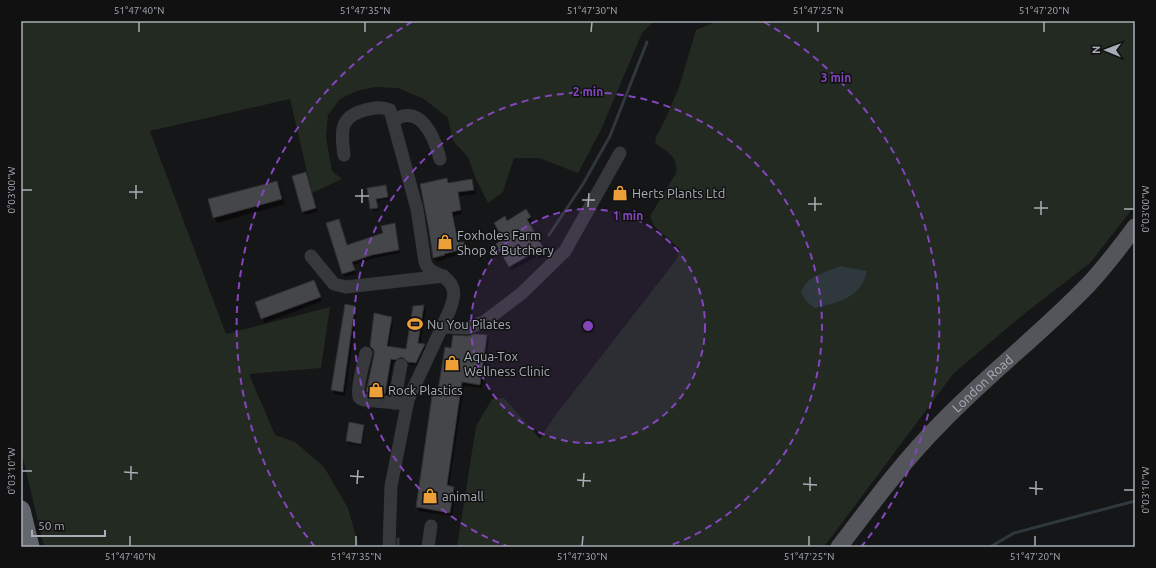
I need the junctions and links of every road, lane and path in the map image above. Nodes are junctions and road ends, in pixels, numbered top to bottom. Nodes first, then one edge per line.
1 (394, 120) junction
2 (620, 153) dead end
3 (344, 155) dead end
4 (440, 159) dead end
5 (1135, 227) edge
6 (311, 256) dead end
7 (444, 276) junction
8 (442, 327) junction
9 (366, 353) dead end
10 (401, 365) dead end
11 (400, 404) junction
12 (21, 510) edge
13 (431, 526) dead end
14 (389, 543) edge
15 (30, 547) edge
16 (428, 547) edge
17 (839, 547) edge

1 - 3 lane
1 - 4 lane
1 - 7 lane
2 - 8 lane
5 - 17 main road, London Road
6 - 7 lane
7 - 8 lane
8 - 11 lane
9 - 11 lane
10 - 11 lane
11 - 14 lane
12 - 15 highway
13 - 16 lane

